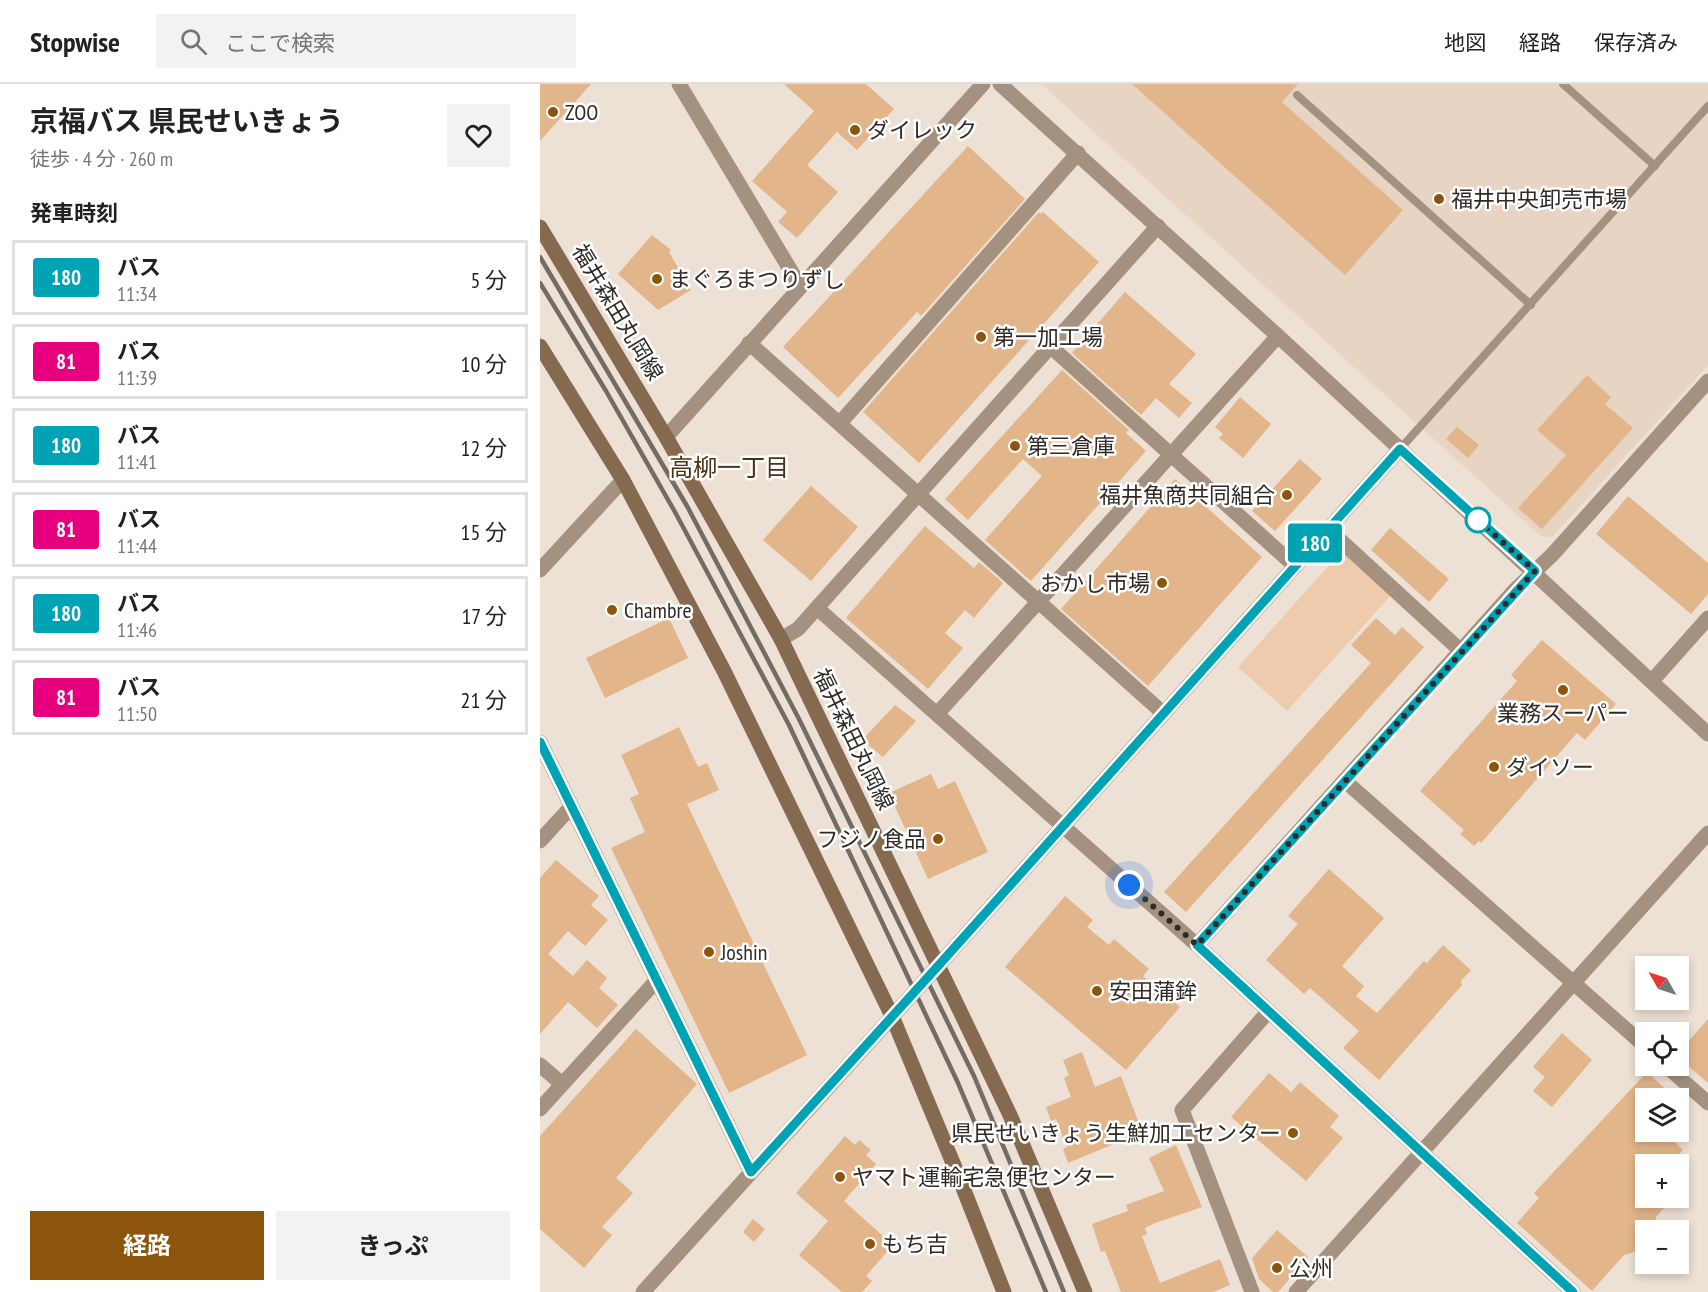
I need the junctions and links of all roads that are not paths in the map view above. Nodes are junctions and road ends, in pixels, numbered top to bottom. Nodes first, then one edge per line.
1 (678, 84) edge
2 (982, 84) edge
3 (1000, 84) edge
4 (1563, 84) edge
5 (1297, 95) dead end
6 (1708, 106) edge
7 (1078, 153) junction
8 (1655, 166) junction
9 (1158, 226) junction
10 (540, 227) edge
11 (800, 286) junction
12 (1531, 305) junction
13 (1278, 336) junction
14 (749, 343) junction
15 (540, 346) edge
16 (1051, 347) junction
17 (1708, 381) edge
18 (840, 423) junction
19 (666, 437) junction
20 (1400, 449) junction
21 (1171, 455) junction
22 (623, 480) junction
23 (919, 494) junction
24 (1328, 529) junction
25 (1295, 566) junction
26 (540, 570) edge
27 (1535, 571) junction
28 (1039, 601) junction
29 (816, 608) junction
30 (1708, 618) edge
31 (781, 639) junction
32 (1461, 651) junction
33 (1652, 681) junction
34 (1163, 713) junction
35 (937, 714) junction
36 (1708, 734) edge
37 (540, 742) edge
38 (1345, 781) junction
39 (571, 807) junction
40 (1062, 825) junction
41 (1708, 833) edge
42 (540, 841) edge
43 (1197, 945) junction
44 (938, 966) junction
45 (657, 980) junction
46 (1573, 984) junction
47 (1268, 1012) junction
48 (892, 1016) junction
49 (1635, 1038) edge
50 (540, 1065) edge
51 (1677, 1076) edge
52 (562, 1084) junction
53 (1708, 1103) edge
54 (540, 1109) edge
55 (1420, 1153) junction
56 (751, 1172) junction
57 (643, 1292) edge
58 (1004, 1292) edge
59 (1085, 1292) edge
60 (1252, 1292) edge
61 (1296, 1292) edge
62 (1573, 1292) edge

1 - 11 street
2 - 11 street
3 - 7 street
4 - 8 lane
5 - 12 lane
6 - 8 lane
7 - 9 street
7 - 18 street
8 - 12 lane
9 - 13 street
9 - 16 street
10 - 19 main road, 福井森田丸岡線
11 - 14 street
12 - 20 lane
13 - 20 street
13 - 21 street
14 - 18 street
14 - 19 street
15 - 22 main road
16 - 21 street
16 - 23 street
17 - 27 street
18 - 23 street
19 - 31 main road, 福井森田丸岡線
20 - 24 street
20 - 27 street
21 - 25 street
21 - 28 street
22 - 26 street
22 - 48 main road
23 - 28 street
23 - 29 street
24 - 25 street
24 - 32 street
25 - 34 street
27 - 32 street
27 - 33 street
28 - 34 street
28 - 35 street
29 - 31 street
29 - 35 street
30 - 33 street
31 - 44 main road, 福井森田丸岡線
32 - 38 street
33 - 36 street
34 - 40 street
35 - 40 street
37 - 39 street
38 - 43 street
38 - 46 street
39 - 42 street
39 - 45 street
40 - 43 street
40 - 44 street
41 - 46 street
43 - 47 street
44 - 48 street
44 - 59 main road, 福井森田丸岡線
45 - 52 street
45 - 56 street
46 - 49 street
46 - 55 street
47 - 55 street
47 - 60 street
48 - 56 street
48 - 58 main road
50 - 52 street
51 - 53 street
52 - 54 street
55 - 61 street
55 - 62 street
56 - 57 street

